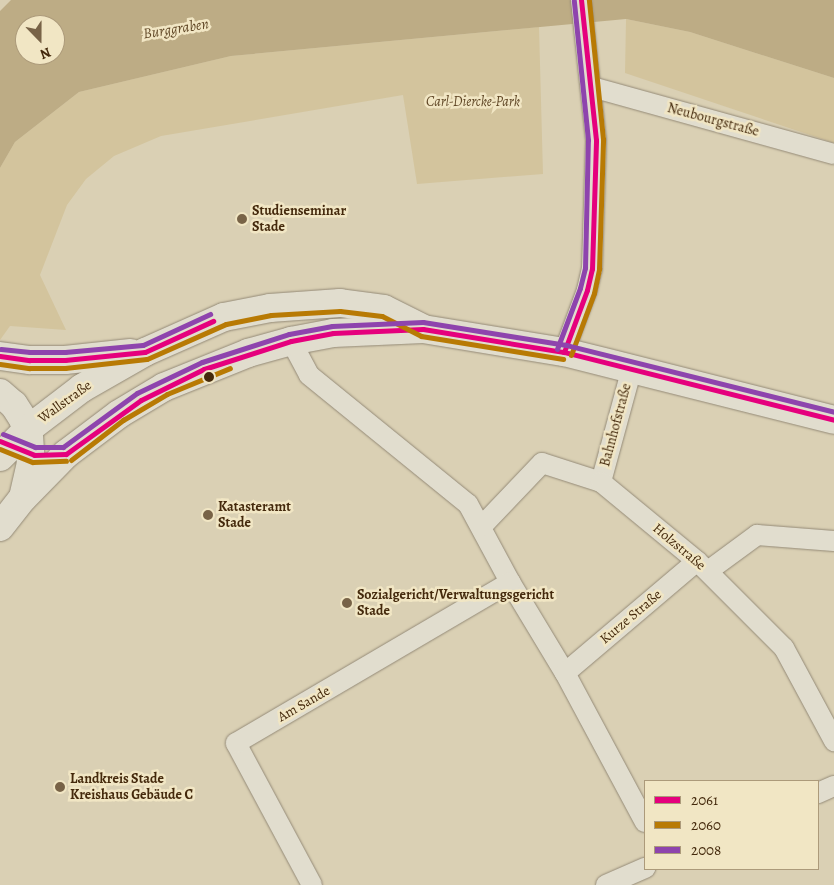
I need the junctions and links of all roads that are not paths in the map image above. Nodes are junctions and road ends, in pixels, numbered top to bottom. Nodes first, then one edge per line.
1 (581, 0) edge
2 (592, 87) junction
3 (834, 154) edge
4 (423, 329) junction
5 (292, 341) junction
6 (145, 352) junction
7 (564, 352) junction
8 (0, 356) edge
9 (632, 368) junction
10 (0, 393) edge
11 (834, 420) edge
12 (14, 446) edge
13 (66, 454) junction
14 (600, 482) junction
15 (23, 498) junction
16 (482, 526) junction
17 (0, 527) edge
18 (834, 541) edge
19 (703, 566) junction
20 (510, 582) junction
21 (565, 673) junction
22 (834, 741) edge
23 (834, 786) edge
24 (819, 793) edge
25 (644, 820) edge
26 (635, 876) edge
27 (312, 885) edge
28 (606, 885) edge

1 - 2 street
2 - 3 street, Neubourgstraße
2 - 7 street
4 - 5 main road, Wallstraße
4 - 6 main road, Wallstraße
4 - 7 main road, Wallstraße
5 - 13 main road, Wallstraße
5 - 16 street
6 - 8 main road
6 - 12 main road, Wallstraße
7 - 9 main road, Wallstraße
9 - 11 main road, Wallstraße
9 - 14 street, Bahnhofstraße
10 - 12 main road
12 - 13 main road
12 - 15 main road
13 - 15 main road, Wallstraße
14 - 16 street, Holzstraße
14 - 19 street, Holzstraße
15 - 17 main road, Wallstraße
16 - 20 street
18 - 19 street, Kurze Straße
19 - 21 street, Kurze Straße
19 - 22 street, Holzstraße
20 - 21 street
20 - 27 street, Am Sande
21 - 25 street
23 - 24 street
26 - 28 street

